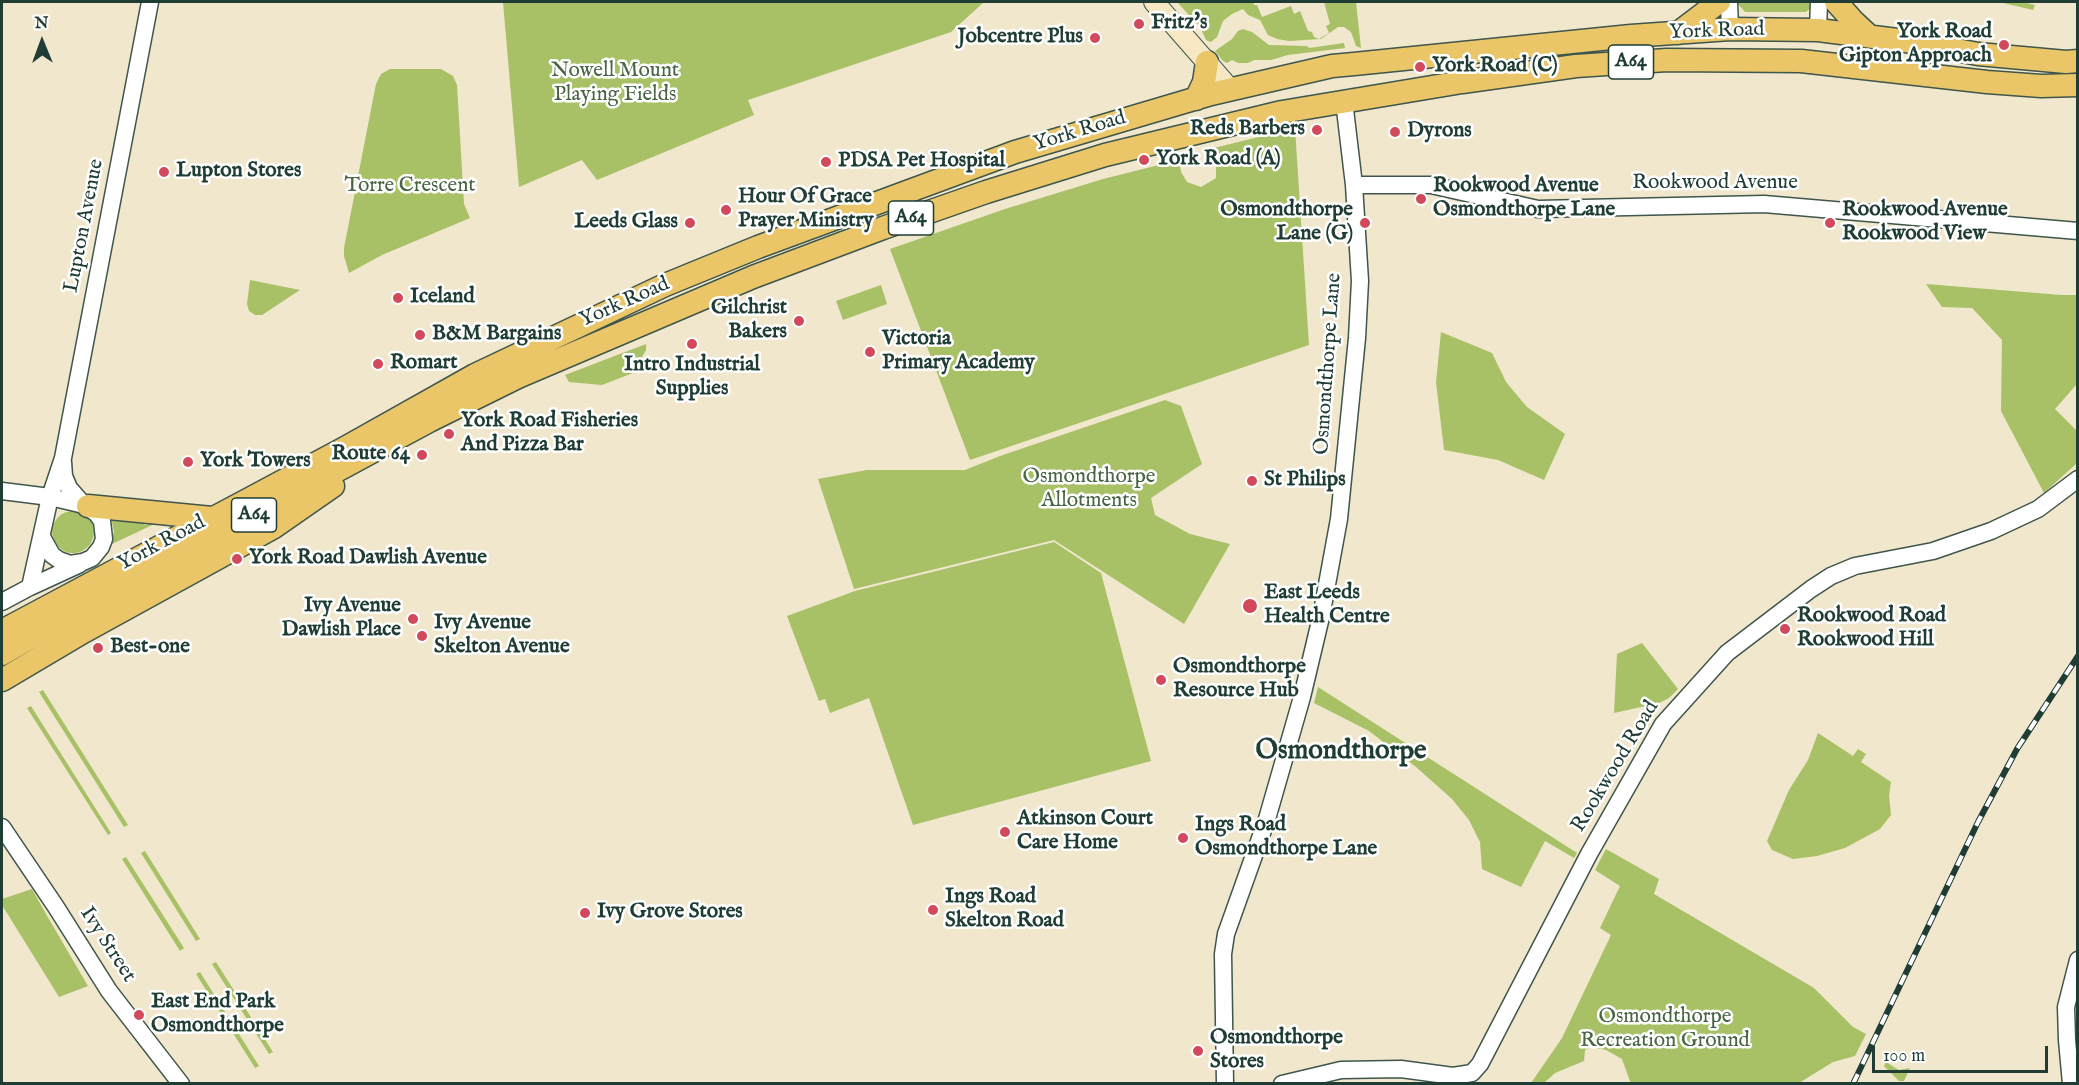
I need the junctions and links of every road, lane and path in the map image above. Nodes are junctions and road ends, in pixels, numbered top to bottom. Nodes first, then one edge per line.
1 (150, 2) edge
2 (1154, 2) edge
3 (1719, 2) edge
4 (1729, 2) edge
5 (1819, 2) edge
6 (1836, 2) edge
7 (1730, 29) junction
8 (1818, 30) junction
9 (1678, 33) junction
10 (1869, 36) junction
11 (1757, 59) junction
12 (1801, 61) junction
13 (2078, 61) edge
14 (1207, 62) junction
15 (1301, 74) junction
16 (2078, 85) edge
17 (1230, 89) junction
18 (1196, 99) junction
19 (1344, 101) junction
20 (1282, 112) junction
21 (1354, 185) junction
22 (2078, 231) edge
23 (429, 421) junction
24 (63, 459) junction
25 (2078, 479) edge
26 (2, 491) edge
27 (50, 497) junction
28 (83, 505) junction
29 (213, 518) junction
30 (43, 530) junction
31 (83, 562) junction
32 (30, 587) junction
33 (76, 600) junction
34 (2, 602) edge
35 (2, 631) edge
36 (2, 654) edge
37 (2, 680) edge
38 (2, 827) edge
39 (2078, 960) edge
40 (182, 1083) edge
41 (1225, 1083) edge
42 (1282, 1083) edge
43 (2071, 1083) edge

1 - 24 street, Lupton Avenue
2 - 14 main road
3 - 9 highway
4 - 7 street
5 - 8 street
6 - 10 highway
7 - 8 highway, York Road / A64
7 - 9 highway, York Road / A64
7 - 11 highway
8 - 10 highway, York Road / A64
8 - 12 highway
9 - 15 highway, York Road / A64
10 - 13 highway, York Road / A64
11 - 12 highway, York Road / A64
11 - 19 highway, York Road / A64
12 - 16 highway, York Road / A64
14 - 17 main road
14 - 18 highway
15 - 17 highway, York Road / A64
15 - 19 highway
17 - 18 highway, York Road / A64
17 - 20 highway
18 - 29 highway, York Road / A64
19 - 20 highway, York Road / A64
19 - 21 street, Osmondthorpe Lane
20 - 23 highway, York Road / A64
21 - 22 street, Rookwood Avenue
21 - 41 street, Osmondthorpe Lane
23 - 33 highway, York Road / A64
23 - 37 highway
24 - 27 street, Lupton Avenue
24 - 28 street, Lupton Avenue
25 - 42 street, Rookwood Road
26 - 27 street
27 - 28 street
27 - 30 street, Lupton Avenue
28 - 29 highway, A64
28 - 30 street
28 - 31 street, Lupton Avenue
29 - 33 highway, York Road / A64
30 - 31 street
30 - 32 street, Lupton Avenue
31 - 32 street, York Road
32 - 34 street, York Road
33 - 35 highway, York Road / A64
33 - 36 highway, York Road / A64
38 - 40 street, Ivy Street
39 - 43 street

